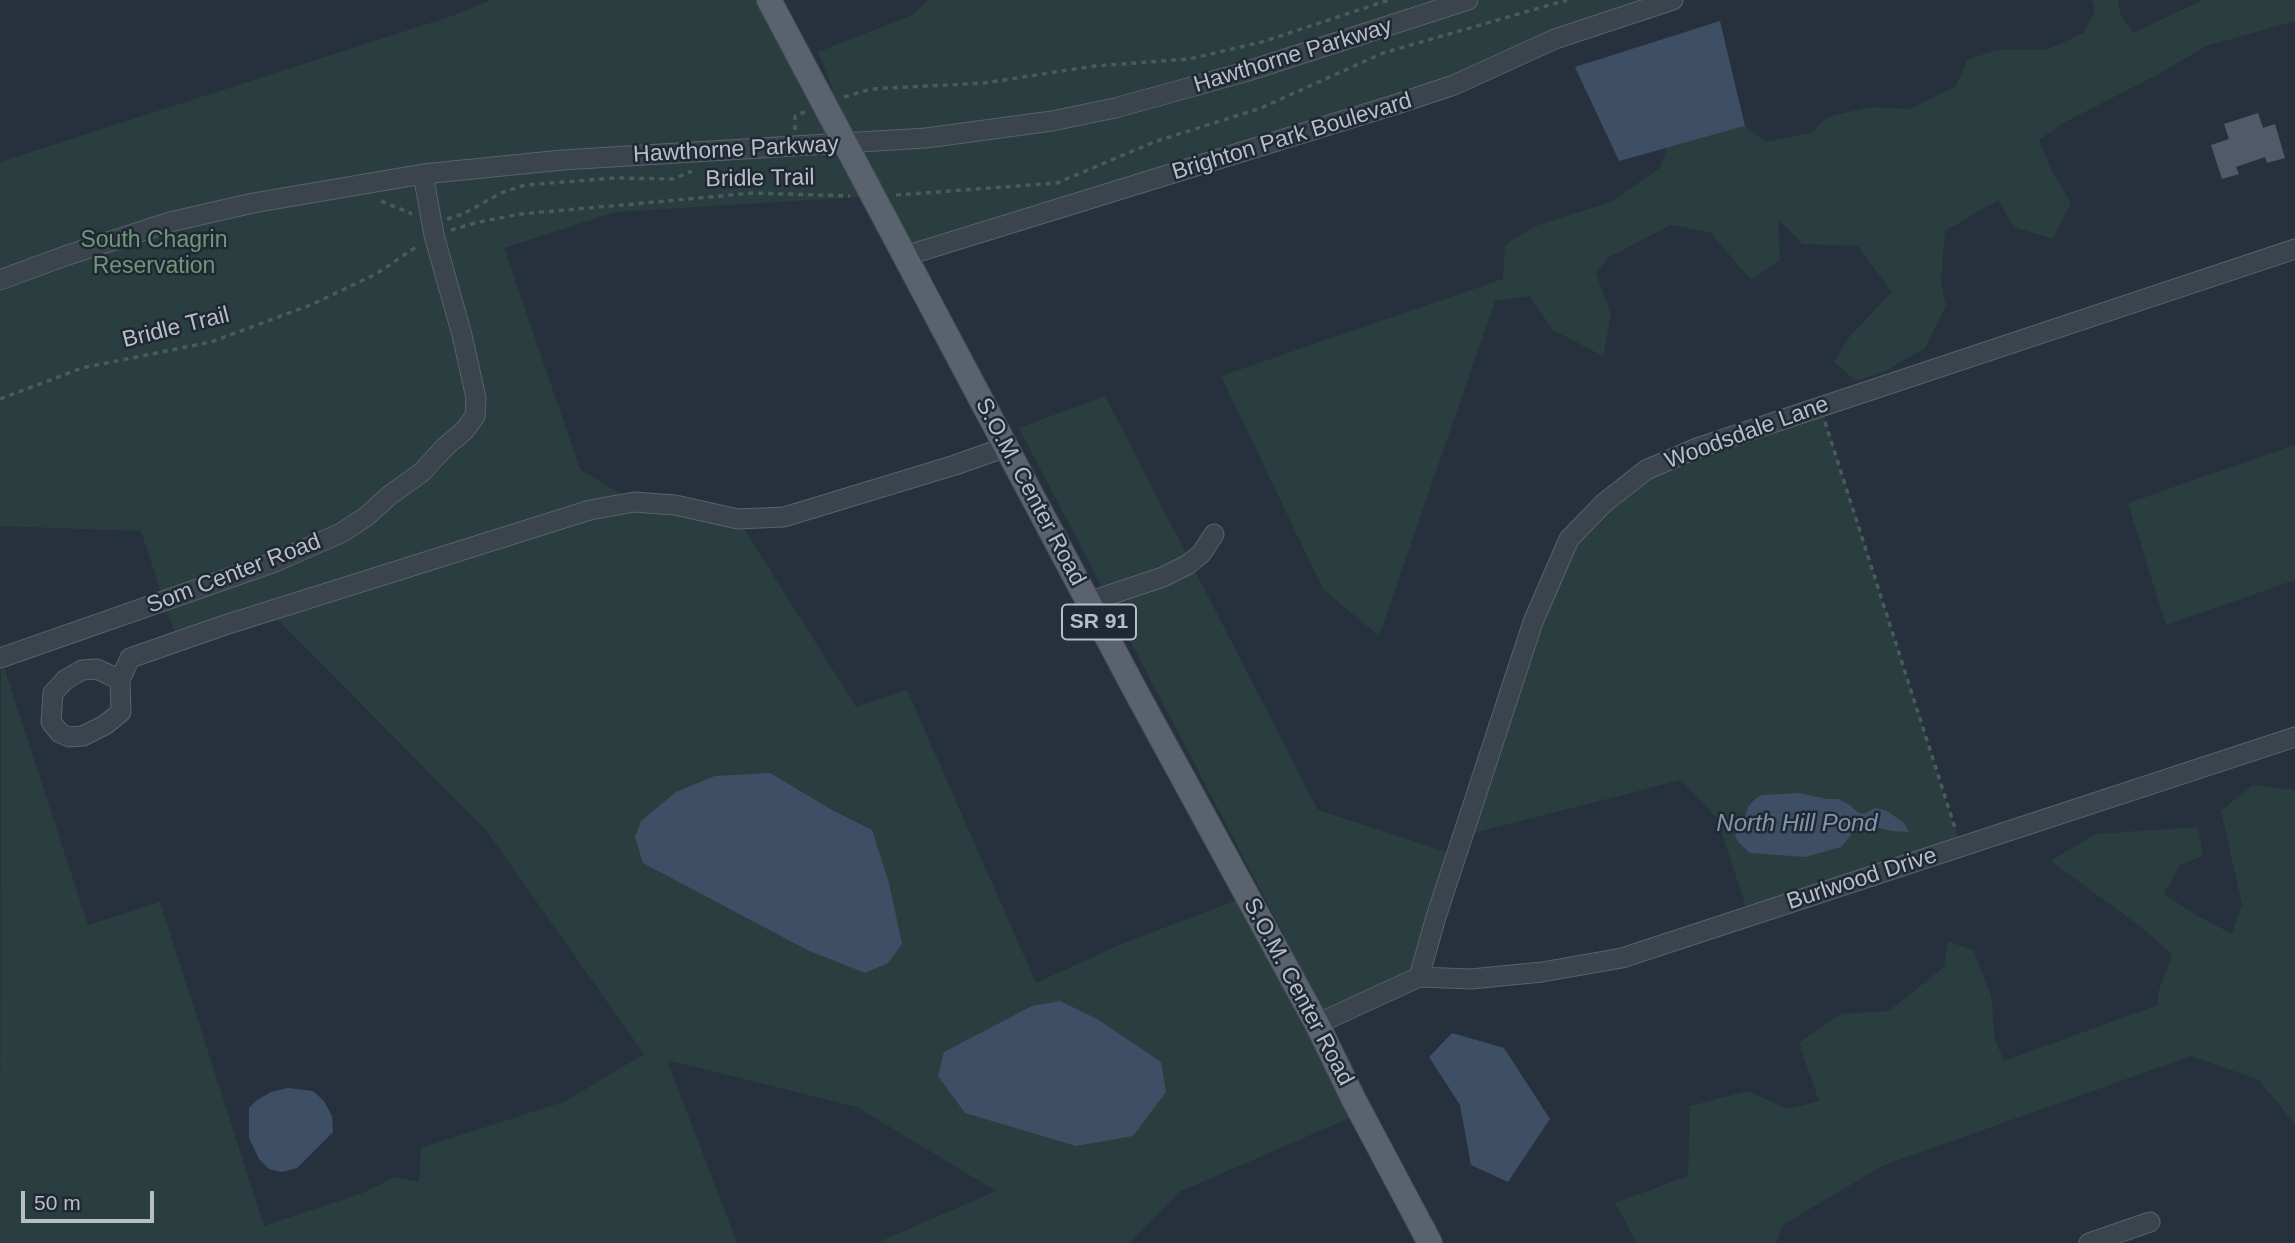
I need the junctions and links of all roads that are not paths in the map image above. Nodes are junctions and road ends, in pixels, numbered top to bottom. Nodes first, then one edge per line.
1 (769, 0) edge
2 (1468, 0) edge
3 (1673, 0) edge
4 (845, 144) junction
5 (423, 174) junction
6 (2295, 249) edge
7 (905, 256) junction
8 (0, 280) edge
9 (1006, 447) junction
10 (1214, 534) dead end
11 (1088, 602) junction
12 (0, 658) edge
13 (120, 680) dead end
14 (2295, 737) edge
15 (1419, 978) junction
16 (1317, 1024) junction
17 (2150, 1222) dead end
18 (1430, 1243) edge
19 (2089, 1243) edge

1 - 4 main road, S.O.M. Center Road / SR 91
2 - 4 street, Hawthorne Parkway
3 - 7 street, Brighton Park Boulevard
4 - 5 street, Hawthorne Parkway
4 - 7 main road, S.O.M. Center Road / SR 91
5 - 8 street, Hawthorne Parkway
5 - 12 street, Som Center Road
6 - 15 street, Woodsdale Lane
7 - 9 main road, S.O.M. Center Road / SR 91
9 - 11 main road, S.O.M. Center Road / SR 91
9 - 13 street
10 - 11 street
11 - 16 main road, S.O.M. Center Road / SR 91
14 - 15 street, Burlwood Drive
15 - 16 street
16 - 18 main road, S.O.M. Center Road / SR 91
17 - 19 street

